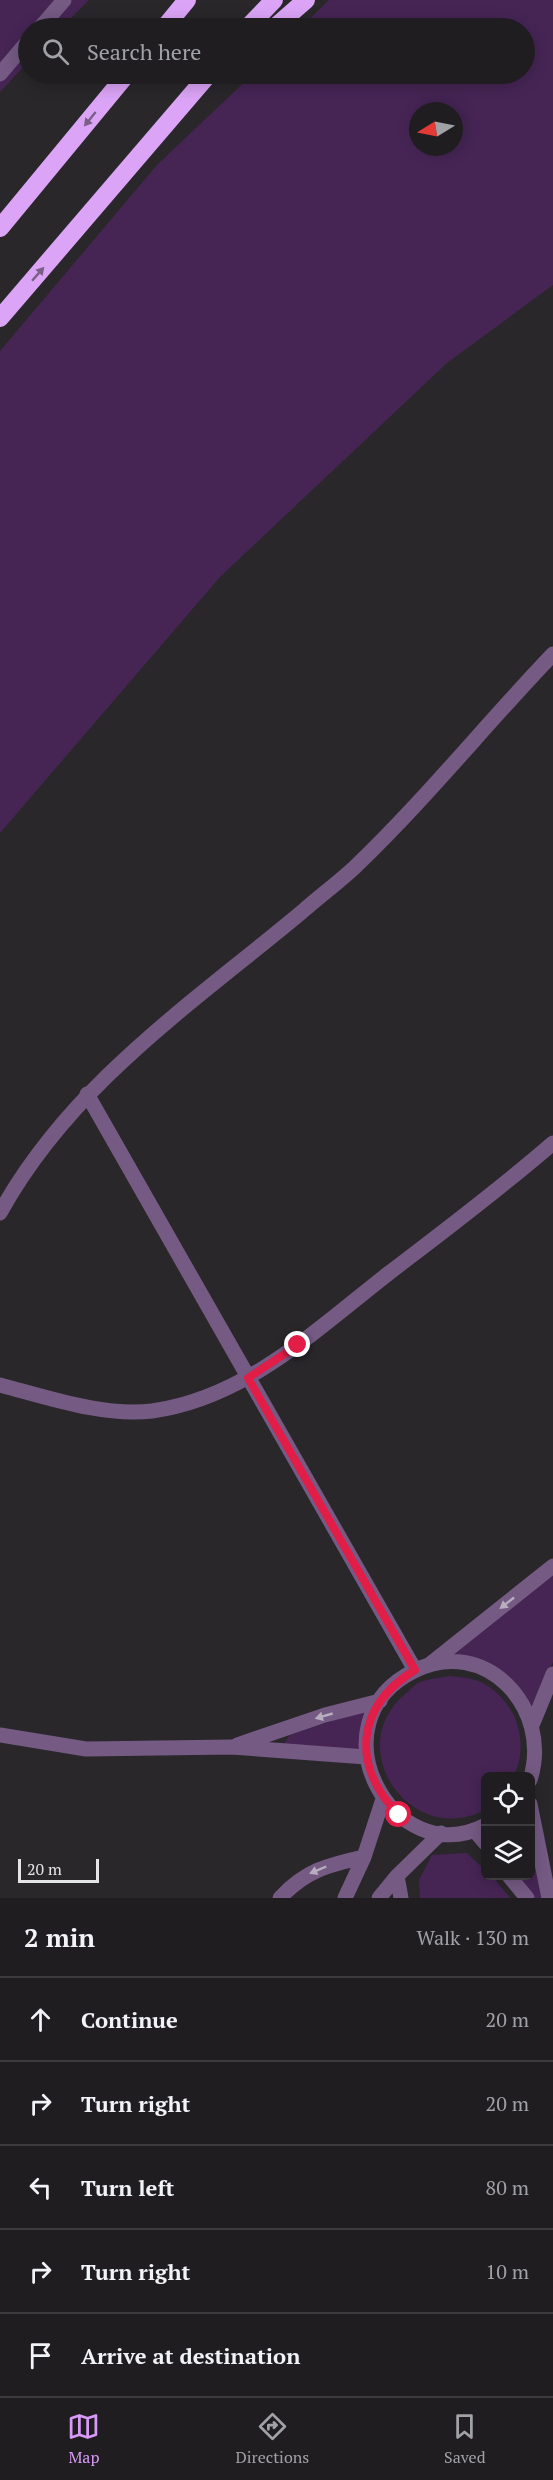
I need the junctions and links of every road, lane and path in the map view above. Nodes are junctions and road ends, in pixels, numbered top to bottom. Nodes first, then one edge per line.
1 (64, 0) edge
2 (187, 0) edge
3 (274, 0) edge
4 (306, 0) edge
5 (49, 18) edge
6 (172, 18) edge
7 (257, 18) edge
8 (285, 18) edge
9 (18, 53) edge
10 (0, 74) edge
11 (119, 84) edge
12 (200, 84) edge
13 (212, 84) edge
14 (163, 127) junction
15 (0, 228) edge
16 (0, 318) edge
17 (553, 654) edge
18 (87, 1094) junction
19 (553, 1143) edge
20 (0, 1213) edge
21 (248, 1378) junction
22 (0, 1385) edge
23 (553, 1566) edge
24 (430, 1664) junction
25 (415, 1670) junction
26 (553, 1674) edge
27 (380, 1701) junction
28 (533, 1722) junction
29 (0, 1735) edge
30 (232, 1747) junction
31 (366, 1757) junction
32 (533, 1772) edge
33 (383, 1799) junction
34 (535, 1825) edge
35 (480, 1828) edge
36 (441, 1833) junction
37 (364, 1857) junction
38 (397, 1876) junction
39 (513, 1880) edge
40 (280, 1898) edge
41 (345, 1898) edge
42 (379, 1898) edge
43 (401, 1898) edge
44 (526, 1898) edge
45 (549, 1898) edge

1 - 5 lane
2 - 6 highway
3 - 7 highway
4 - 8 highway
9 - 10 lane
11 -> 15 highway
12 - 14 highway
13 - 14 highway
16 -> 14 highway
17 - 18 lane
18 - 20 lane
18 - 21 lane
19 - 21 lane
21 - 22 lane
21 - 25 lane
23 -> 24 lane
24 - 25 lane
24 - 28 lane
25 - 27 lane
26 - 28 lane
27 -> 30 lane
27 - 31 lane
28 - 32 lane
29 - 30 lane
30 - 31 lane
31 - 33 lane
33 - 36 lane
33 - 37 lane
34 - 45 lane
35 - 36 lane
36 - 38 lane
37 -> 40 lane
37 - 41 lane
38 - 42 lane
38 - 43 lane
39 - 44 lane

